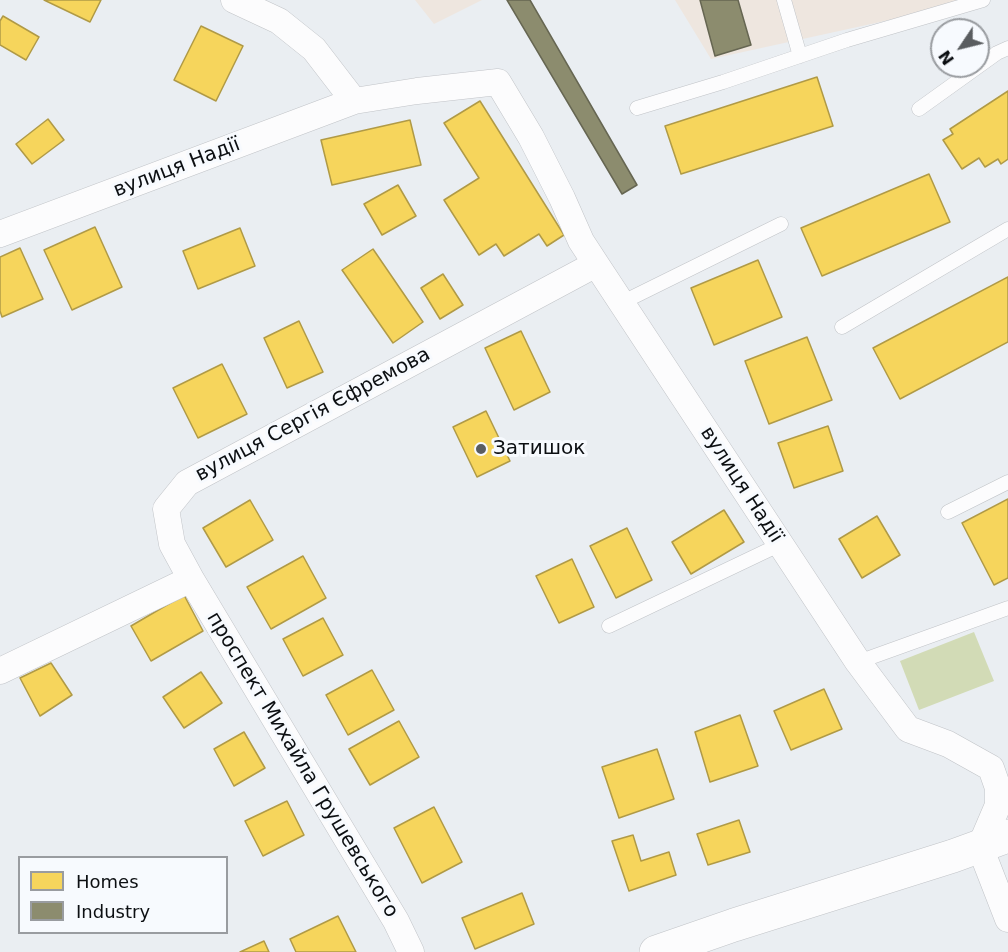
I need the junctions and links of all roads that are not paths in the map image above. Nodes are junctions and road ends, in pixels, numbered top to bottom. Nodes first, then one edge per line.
1 (234, 0) edge
2 (784, 0) edge
3 (981, 0) edge
4 (1008, 48) edge
5 (800, 56) junction
6 (354, 101) junction
7 (637, 108) dead end
8 (919, 109) dead end
9 (781, 224) dead end
10 (1008, 229) edge
11 (0, 234) edge
12 (596, 264) junction
13 (621, 303) junction
14 (842, 327) dead end
15 (1008, 482) edge
16 (948, 512) dead end
17 (781, 544) junction
18 (191, 579) junction
19 (1008, 608) edge
20 (609, 626) dead end
21 (858, 662) junction
22 (0, 671) edge
23 (994, 842) edge
24 (1008, 919) edge
25 (411, 952) edge
26 (656, 952) edge

1 - 6 street
2 - 5 lane
3 - 5 lane
4 - 8 lane
5 - 7 lane
6 - 11 street, вулиця Надії
6 - 12 street, вулиця Надії
9 - 13 lane
10 - 14 lane
12 - 13 street, вулиця Надії
12 - 18 street, вулиця Сергія Єфремова
13 - 17 street, вулиця Надії
15 - 16 lane
17 - 20 lane
17 - 21 street, вулиця Надії
18 - 22 street
18 - 25 street, проспект Михайла Грушевського
19 - 21 lane
21 - 23 street, вулиця Надії
23 - 24 street
23 - 26 street

